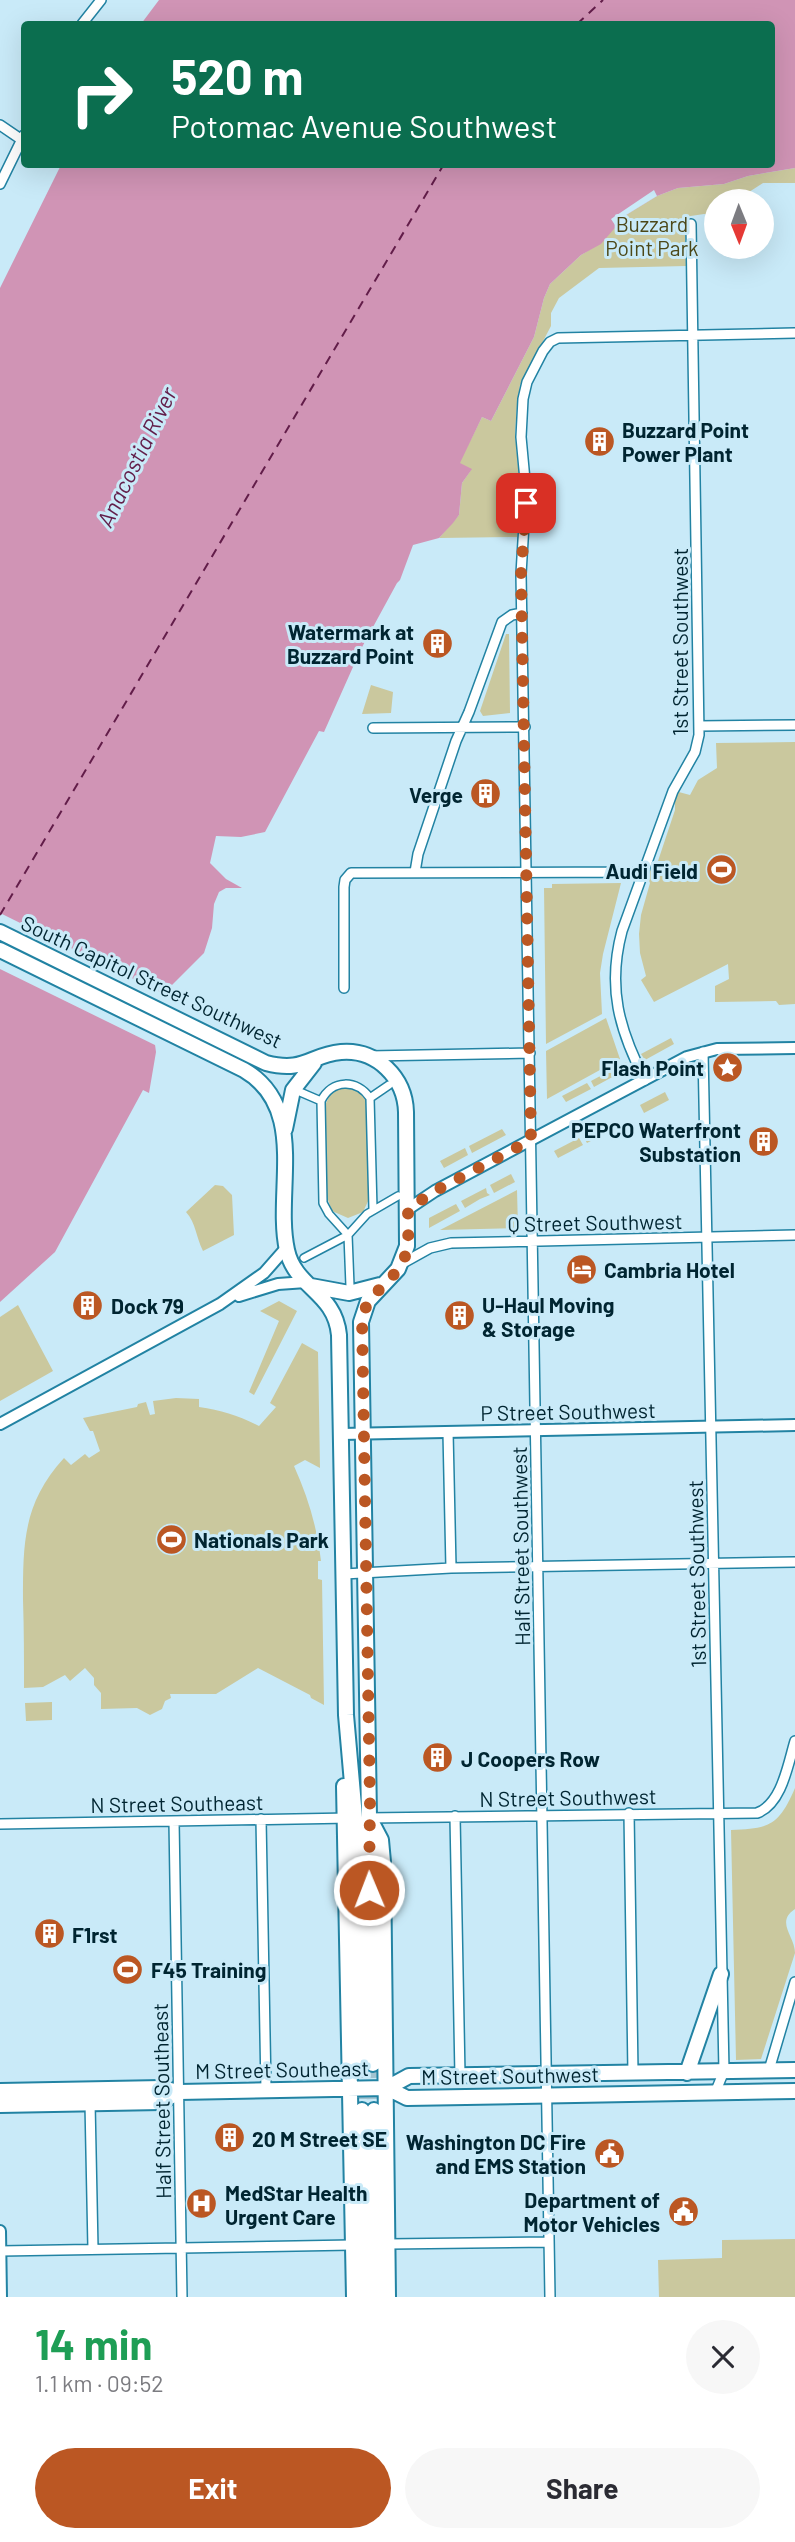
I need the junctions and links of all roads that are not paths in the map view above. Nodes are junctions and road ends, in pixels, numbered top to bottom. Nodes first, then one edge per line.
1 (101, 0) edge
2 (84, 21) edge
3 (0, 125) edge
4 (21, 136) edge
5 (21, 141) edge
6 (0, 184) edge
7 (691, 224) dead end
8 (795, 333) edge
9 (693, 335) junction
10 (522, 613) junction
11 (795, 725) edge
12 (699, 726) junction
13 (525, 727) junction
14 (373, 728) dead end
15 (462, 728) junction
16 (415, 872) junction
17 (527, 872) junction
18 (643, 872) junction
19 (0, 932) edge
20 (0, 950) edge
21 (344, 988) dead end
22 (795, 1048) edge
23 (703, 1052) junction
24 (530, 1053) junction
25 (368, 1056) junction
26 (317, 1059) junction
27 (645, 1080) junction
28 (388, 1085) dead end
29 (300, 1092) dead end
30 (370, 1098) junction
31 (321, 1101) junction
32 (284, 1135) junction
33 (531, 1140) junction
34 (398, 1196) dead end
35 (373, 1209) junction
36 (408, 1209) junction
37 (348, 1235) junction
38 (795, 1235) edge
39 (708, 1237) junction
40 (532, 1241) junction
41 (286, 1248) junction
42 (304, 1258) dead end
43 (401, 1264) junction
44 (385, 1283) junction
45 (308, 1284) junction
46 (349, 1286) dead end
47 (220, 1304) junction
48 (0, 1424) edge
49 (795, 1425) edge
50 (711, 1427) junction
51 (536, 1431) junction
52 (448, 1432) junction
53 (363, 1433) junction
54 (341, 1434) junction
55 (795, 1562) edge
56 (713, 1563) junction
57 (537, 1566) junction
58 (451, 1568) junction
59 (344, 1574) junction
60 (365, 1574) junction
61 (795, 1741) edge
62 (629, 1813) junction
63 (718, 1813) junction
64 (542, 1815) junction
65 (455, 1816) junction
66 (356, 1818) junction
67 (261, 1819) junction
68 (174, 1821) junction
69 (0, 1824) edge
70 (721, 1974) junction
71 (795, 1982) edge
72 (367, 2064) tunnel mouth
73 (769, 2070) junction
74 (795, 2070) edge
75 (724, 2071) junction
76 (633, 2073) junction
77 (687, 2073) junction
78 (547, 2075) junction
79 (460, 2076) junction
80 (349, 2088) junction
81 (387, 2088) junction
82 (266, 2089) junction
83 (0, 2091) edge
84 (795, 2091) edge
85 (179, 2092) junction
86 (715, 2093) junction
87 (547, 2095) junction
88 (90, 2103) junction
89 (0, 2105) edge
90 (0, 2231) edge
91 (549, 2242) junction
92 (389, 2244) junction
93 (352, 2245) junction
94 (181, 2248) junction
95 (93, 2249) junction
96 (0, 2251) edge
97 (1, 2297) edge
98 (182, 2297) edge
99 (354, 2297) edge
100 (365, 2297) edge
101 (377, 2297) edge
102 (388, 2297) edge
103 (550, 2297) edge

1 - 2 street
3 - 4 street
5 - 6 street
7 - 9 street, 1st Street Southwest
8 - 9 street
9 - 10 street, Half Street Southwest
9 - 12 street, 1st Street Southwest
10 - 13 street, Half Street Southwest
10 - 15 street
11 - 12 street
12 - 18 street, 1st Street Southwest
13 - 15 street
13 - 17 street, Half Street Southwest
14 - 15 street
15 - 16 street
16 - 17 street
16 - 21 street
17 - 18 street
17 - 24 street, Half Street Southwest
18 - 27 street, 1st Street Southwest
19 - 26 main road, South Capitol Street Southwest
20 - 32 main road
22 - 23 street
23 - 27 street
23 - 39 street, 1st Street Southwest
24 - 25 street
24 - 33 street, Half Street Southwest
25 - 26 main road, South Capitol Street Southwest
25 - 36 main road
26 - 32 main road
27 - 33 street
28 - 30 street
29 - 31 street
30 - 31 street
30 - 35 street
31 - 37 street
32 - 41 main road
33 - 36 street
33 - 40 street, Half Street Southwest
34 - 35 street
35 - 37 street
36 - 43 main road
37 - 42 street
37 - 46 street
38 - 39 street, Q Street Southwest
39 - 40 street, Q Street Southwest
39 - 50 street, 1st Street Southwest
40 - 43 street, Q Street Southwest
40 - 51 street, Half Street Southwest
41 - 45 main road
41 - 47 street
43 - 44 main road
44 - 45 main road
44 - 53 main road
45 - 47 street
45 - 54 main road
47 - 48 street
49 - 50 street, P Street Southwest
50 - 51 street, P Street Southwest
50 - 56 street, 1st Street Southwest
51 - 52 street, P Street Southwest
51 - 57 street, Half Street Southwest
52 - 53 street, P Street Southwest
52 - 58 street
53 - 54 street, P Street Southwest
53 - 60 main road
54 - 59 main road
55 - 56 street
56 - 57 street
56 - 63 street, 1st Street Southwest
57 - 58 street
57 - 64 street, Half Street Southwest
58 - 60 street
59 - 60 street
59 - 66 main road
60 - 66 main road
61 - 63 street, N Street Southwest
62 - 63 street, N Street Southwest
62 - 64 street, N Street Southwest
62 - 76 street
63 - 70 street, 1st Street Southwest
64 - 65 street, N Street Southwest
64 - 78 street, Half Street Southwest
65 - 66 street, N Street Southwest
65 - 79 street
66 - 67 street, N Street Southeast
66 - 72 main road
66 - 80 main road
66 - 81 main road
67 - 68 street, N Street Southeast
67 - 82 street
68 - 69 street, N Street Southeast
68 - 85 street, Half Street Southeast
70 - 75 street, 1st Street Southwest
70 - 77 main road
71 - 73 street
73 - 74 main road, M Street Southwest
73 - 75 main road, M Street Southwest
75 - 77 main road, M Street Southwest
75 - 86 street, 1st Street Southwest
76 - 77 main road, M Street Southwest
76 - 78 main road, M Street Southwest
78 - 79 main road, M Street Southwest
78 - 87 street, Half Street Southwest
79 - 81 main road, M Street Southwest
80 - 81 main road, M Street Southeast
80 - 82 main road, M Street Southeast
80 - 93 main road
81 - 87 main road, M Street Southwest
81 - 92 main road
82 - 85 main road, M Street Southeast
83 - 85 main road, M Street Southeast
84 - 86 main road, M Street Southwest
85 - 88 main road, M Street Southeast
85 - 94 street, Half Street Southeast
86 - 87 main road, M Street Southwest
87 - 91 street, Half Street Southwest
88 - 89 main road, M Street Southeast
88 - 95 street
90 - 96 street
91 - 92 street
91 - 103 street, Half Street Southwest
92 - 102 main road
93 - 94 street
93 - 99 main road
94 - 95 street
94 - 98 street, Half Street Southeast
95 - 96 street
96 - 97 street
100 - 101 main road

